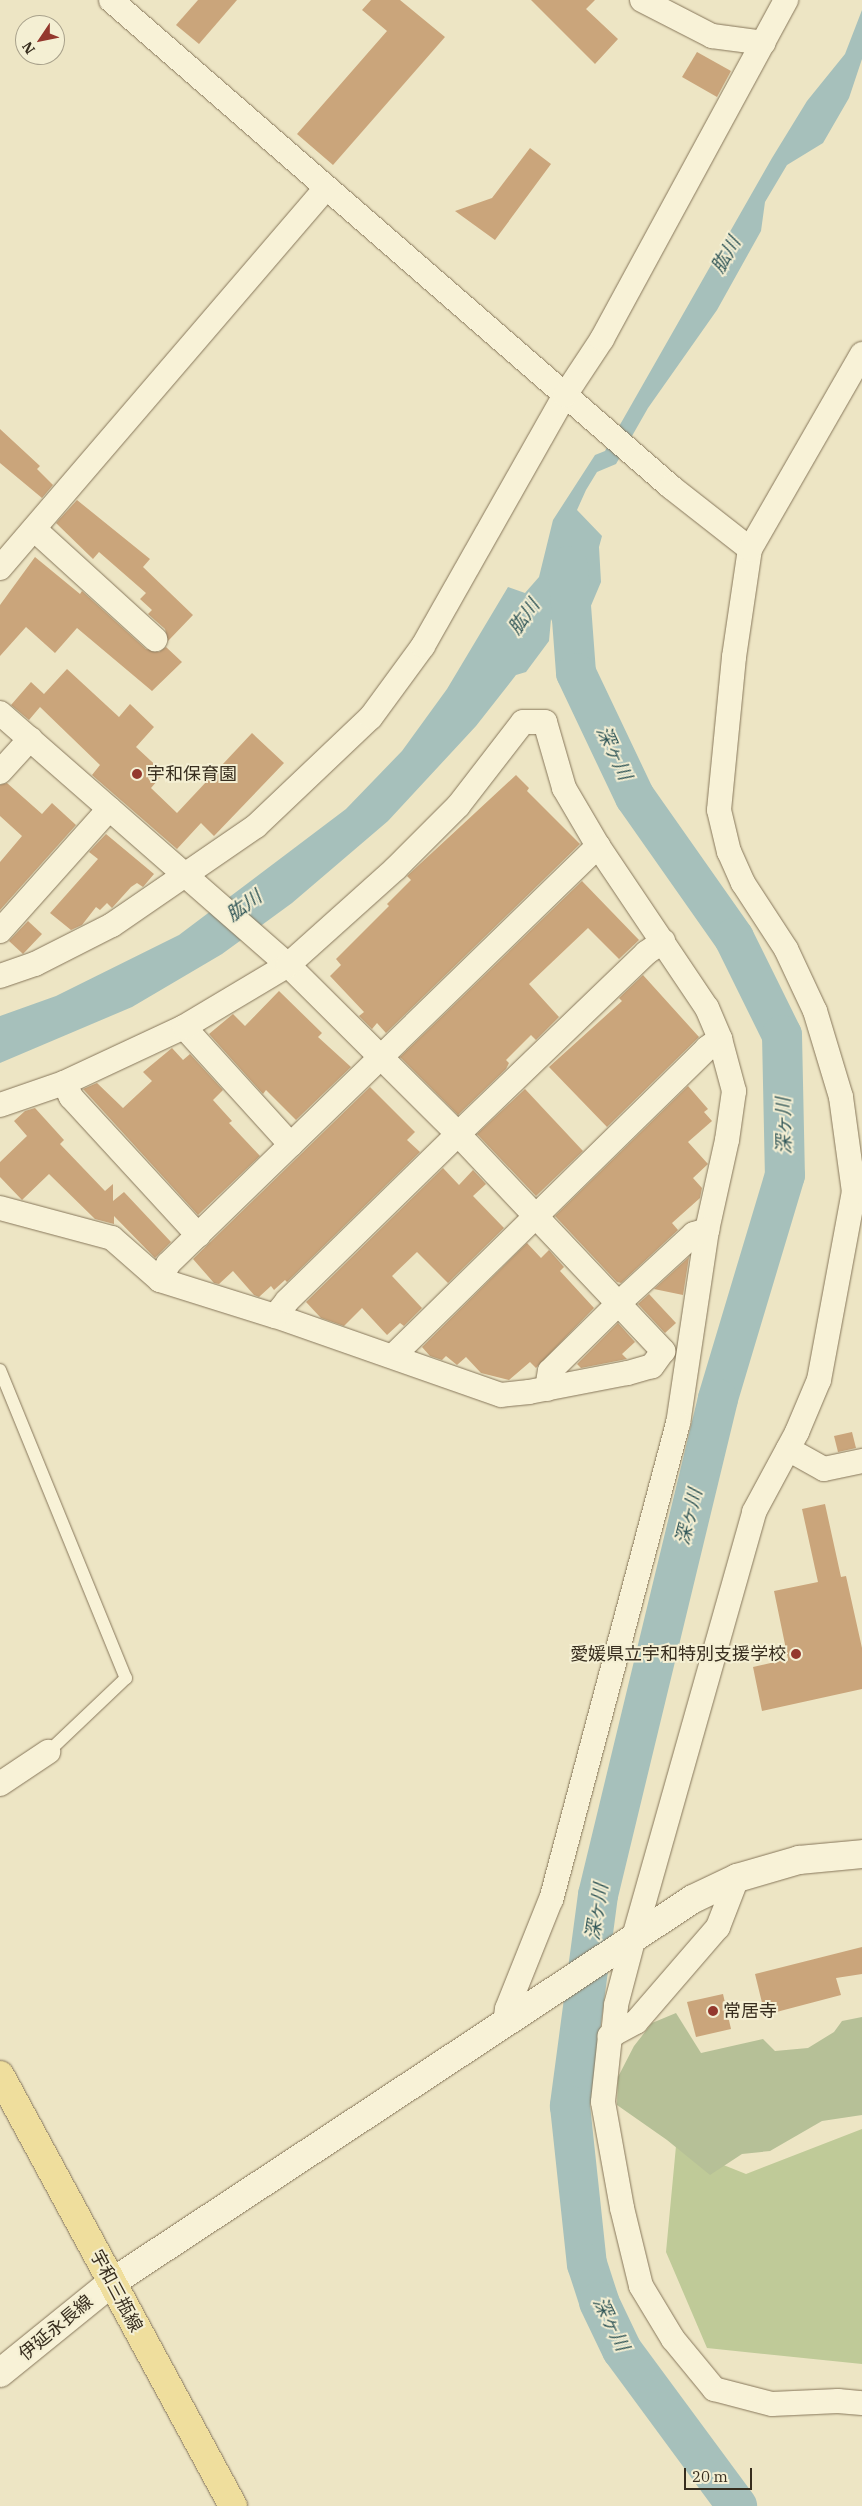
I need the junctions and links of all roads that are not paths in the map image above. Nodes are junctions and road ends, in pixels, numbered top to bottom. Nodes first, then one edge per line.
1 (111, 0) edge
2 (642, 0) edge
3 (786, 0) edge
4 (666, 6) edge
5 (764, 43) junction
6 (326, 188) junction
7 (862, 354) edge
8 (570, 399) junction
9 (34, 529) junction
10 (750, 549) junction
11 (0, 568) edge
12 (156, 640) dead end
13 (0, 712) edge
14 (30, 739) junction
15 (0, 772) edge
16 (109, 809) junction
17 (598, 846) junction
18 (188, 879) junction
19 (0, 931) edge
20 (663, 940) junction
21 (288, 965) junction
22 (0, 976) edge
23 (184, 1026) junction
24 (720, 1039) junction
25 (381, 1058) junction
26 (64, 1083) junction
27 (0, 1105) edge
28 (458, 1134) junction
29 (291, 1145) junction
30 (0, 1208) edge
31 (536, 1216) junction
32 (707, 1230) junction
33 (198, 1235) junction
34 (160, 1280) junction
35 (620, 1302) junction
36 (275, 1316) junction
37 (692, 1335) junction
38 (663, 1351) junction
39 (393, 1356) junction
40 (0, 1370) edge
41 (547, 1389) junction
42 (788, 1449) junction
43 (862, 1461) edge
44 (48, 1752) joint
45 (0, 1784) edge
46 (862, 1854) edge
47 (737, 1878) junction
48 (626, 1943) junction
49 (514, 2018) junction
50 (613, 2035) junction
51 (0, 2075) edge
52 (111, 2283) junction
53 (0, 2372) edge
54 (862, 2403) edge
55 (233, 2506) edge

1 - 6 street
2 - 4 street
3 - 5 street
4 - 5 street
5 - 8 street
6 - 8 street
6 - 9 street
7 - 10 street
8 - 10 street
8 - 18 street
9 - 11 street
9 - 12 street
10 - 42 street
13 - 14 street
14 - 15 street
14 - 16 street
16 - 18 street
16 - 19 street
17 - 20 street
17 - 21 street
17 - 25 street
18 - 21 street
18 - 22 street
20 - 24 street
20 - 28 street
21 - 23 street
21 - 25 street
23 - 26 street
23 - 29 street
24 - 31 street
24 - 32 street
25 - 28 street
25 - 29 street
26 - 27 street
26 - 33 street
28 - 31 street
28 - 36 street
29 - 33 street
30 - 34 street
31 - 35 street
31 - 39 street
32 - 35 street
32 - 37 street
33 - 34 street
34 - 36 street
35 - 38 street
35 - 41 street
36 - 39 street
37 - 38 street
37 - 49 street
38 - 41 street
39 - 41 street
40 - 44 lane
42 - 43 street
42 - 48 street
44 - 45 street
46 - 47 street, 伊延永長線
47 - 48 street, 伊延永長線
47 - 50 street
48 - 49 street, 伊延永長線
48 - 50 street
49 - 52 street, 伊延永長線
50 - 54 street
51 - 52 main road, 宇和三瓶線
52 - 53 street, 伊延永長線
52 - 55 main road, 宇和三瓶線

